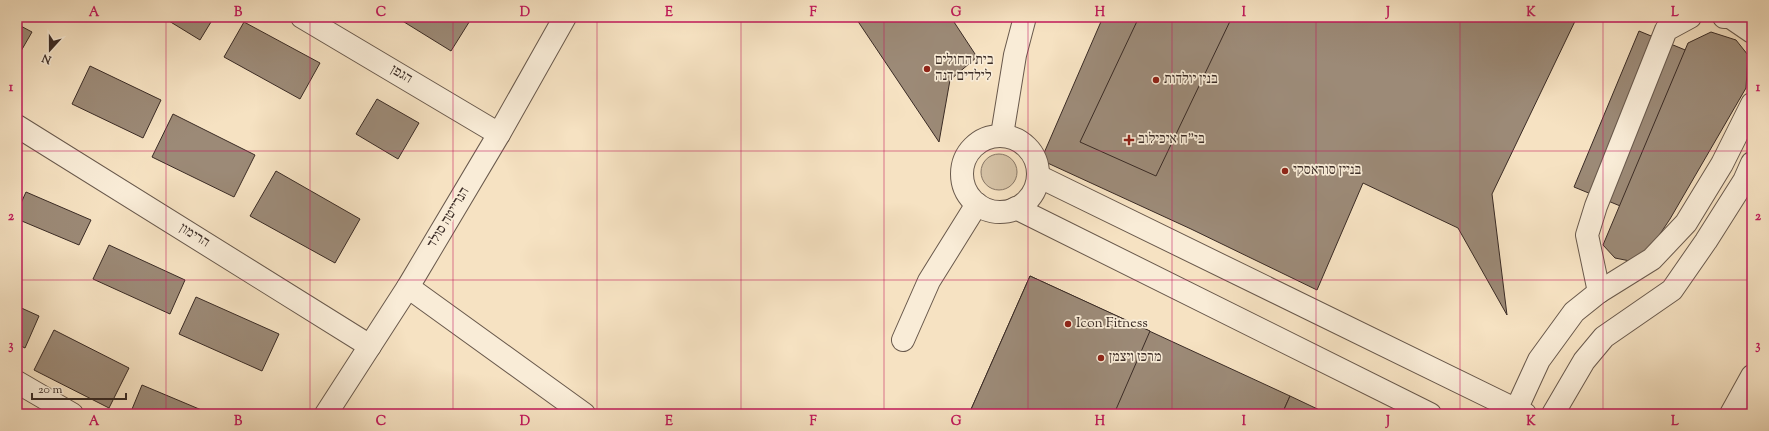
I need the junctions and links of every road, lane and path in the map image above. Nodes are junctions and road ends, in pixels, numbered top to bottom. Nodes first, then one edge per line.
1 (302, 17) edge
2 (565, 17) edge
3 (1025, 17) edge
4 (1690, 17) edge
5 (1724, 17) edge
6 (1752, 32) edge
7 (1752, 104) edge
8 (17, 126) edge
9 (499, 134) junction
10 (1002, 135) junction
11 (1752, 163) edge
12 (1038, 176) junction
13 (977, 204) junction
14 (1016, 208) junction
15 (408, 287) junction
16 (1599, 292) junction
17 (903, 340) dead end
18 (370, 346) junction
19 (1752, 376) edge
20 (17, 382) edge
21 (1519, 413) edge
22 (72, 414) edge
23 (326, 414) edge
24 (584, 414) edge
25 (1430, 414) edge
26 (1554, 414) edge
27 (1731, 414) edge

1 - 9 street, הגפן
2 - 9 street, הנרייטה סולד
3 - 10 street
4 - 16 street
5 - 6 street
7 - 16 street
8 - 18 street, הרימון
9 - 15 street, הנרייטה סולד
10 - 12 street
10 - 13 street
11 - 26 street
12 - 14 street
12 - 21 street
13 - 14 street
13 - 17 street
14 - 25 street
15 - 18 street, הנרייטה סולד
15 - 24 street
16 - 21 street
18 - 23 street, הנרייטה סולד
19 - 27 street
20 - 22 street

